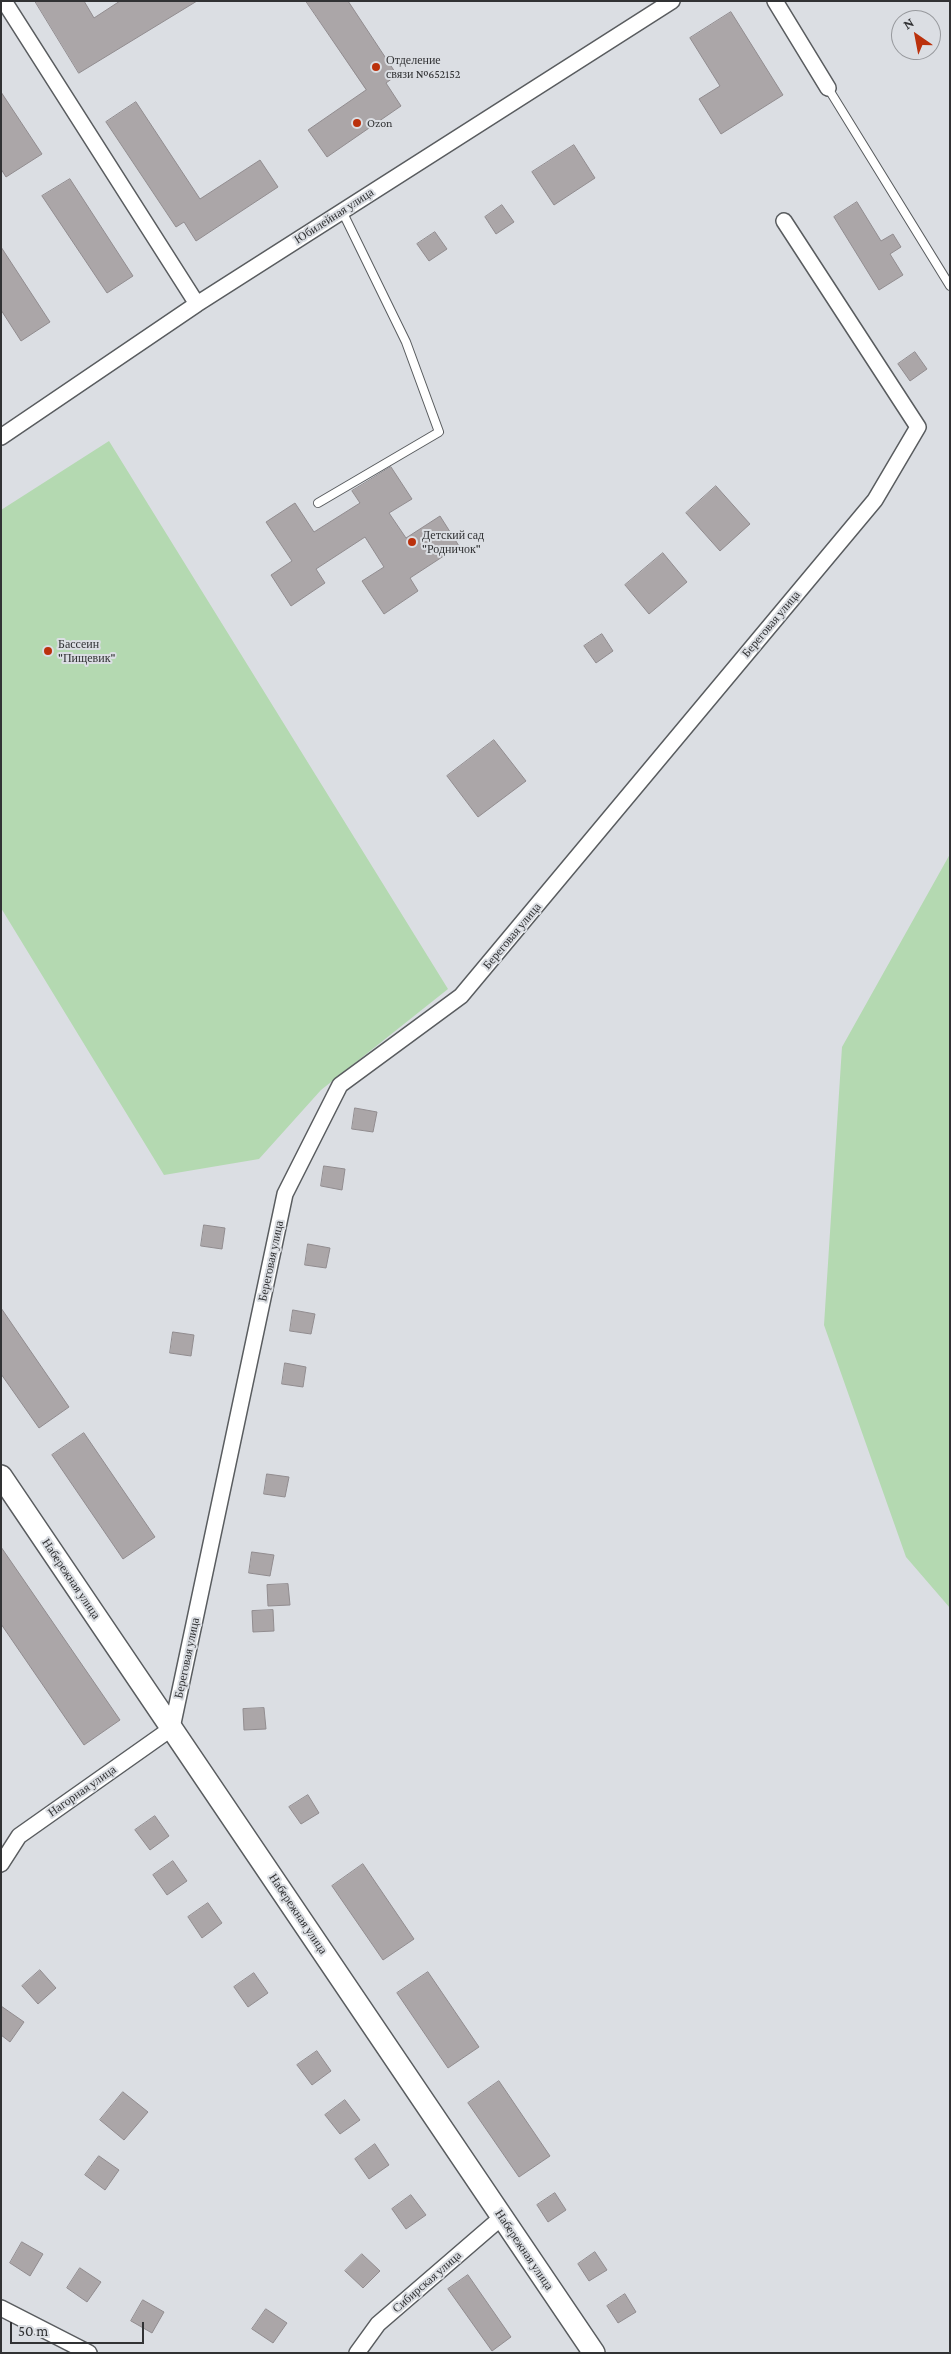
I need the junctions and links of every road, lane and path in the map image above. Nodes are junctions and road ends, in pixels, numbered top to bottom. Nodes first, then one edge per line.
1 (4, 1) edge
2 (672, 1) edge
3 (775, 1) edge
4 (828, 88) joint
5 (342, 211) junction
6 (784, 221) dead end
7 (950, 286) edge
8 (196, 304) junction
9 (1, 437) edge
10 (318, 504) dead end
11 (4, 1488) edge
12 (172, 1728) junction
13 (1, 1864) edge
14 (502, 2217) junction
15 (1, 2308) edge
16 (89, 2353) edge
17 (357, 2353) edge
18 (594, 2353) edge

1 - 8 street
2 - 5 street, Юбилейная улица
3 - 4 street
4 - 7 lane
5 - 8 street, Юбилейная улица
5 - 10 lane
6 - 12 street, Береговая улица
8 - 9 street, Юбилейная улица
11 - 12 street, Набережная улица
12 - 13 street, Нагорная улица
12 - 14 street, Набережная улица
14 - 17 street, Сибирская улица
14 - 18 street, Набережная улица
15 - 16 street

